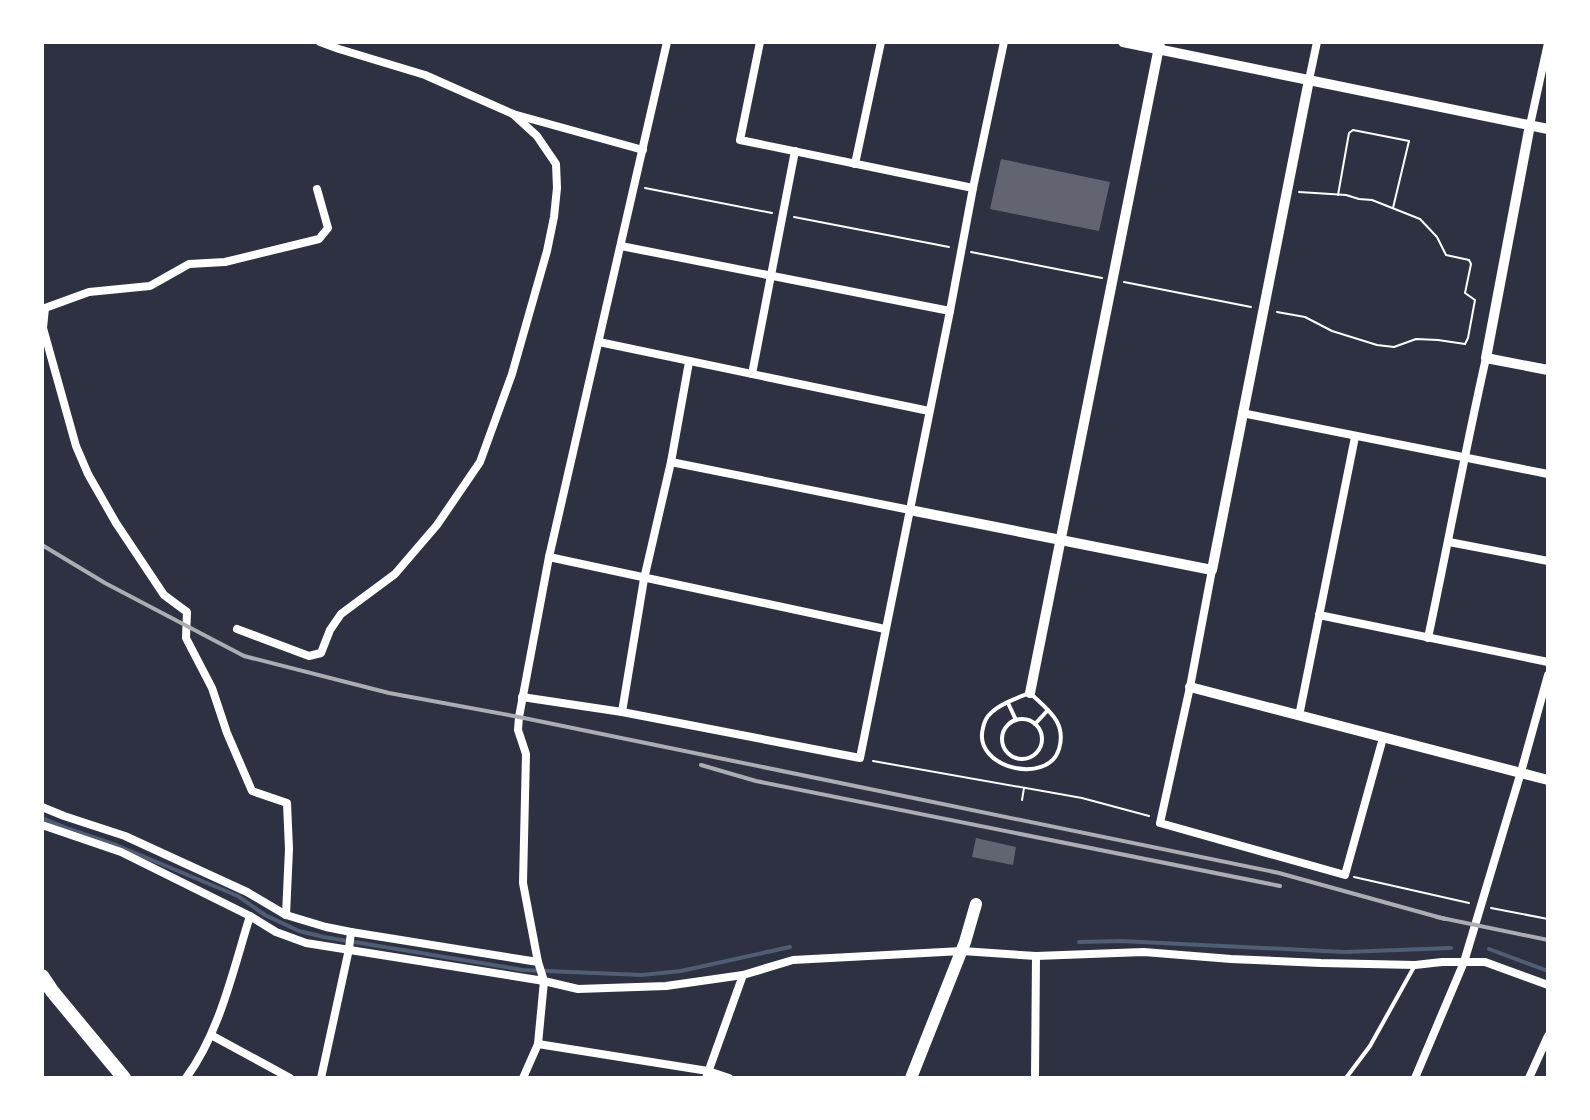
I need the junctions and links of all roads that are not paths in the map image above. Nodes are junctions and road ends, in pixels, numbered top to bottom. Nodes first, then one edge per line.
1 (320, 42) edge
2 (667, 42) edge
3 (760, 42) edge
4 (881, 42) edge
5 (1004, 42) edge
6 (1123, 42) edge
7 (1317, 42) edge
8 (1548, 43) edge
9 (340, 46) edge
10 (1159, 46) edge
11 (1309, 80) junction
12 (513, 114) junction
13 (1530, 125) junction
14 (1548, 129) edge
15 (643, 150) junction
16 (795, 151) junction
17 (855, 164) junction
18 (973, 188) junction
19 (317, 189) dead end
20 (621, 246) junction
21 (772, 275) junction
22 (950, 311) junction
23 (599, 342) junction
24 (1486, 358) junction
25 (689, 362) junction
26 (1548, 370) edge
27 (752, 374) junction
28 (929, 411) junction
29 (1242, 413) junction
30 (1355, 437) junction
31 (1463, 458) junction
32 (671, 462) junction
33 (1548, 474) edge
34 (910, 510) junction
35 (1060, 539) junction
36 (1449, 542) junction
37 (549, 557) junction
38 (1548, 561) edge
39 (1212, 570) junction
40 (644, 579) junction
41 (1319, 615) junction
42 (237, 629) dead end
43 (885, 629) junction
44 (1428, 638) junction
45 (1548, 662) edge
46 (1548, 675) edge
47 (1190, 687) junction
48 (1030, 693) junction
49 (522, 697) junction
50 (1008, 703) junction
51 (1048, 710) junction
52 (622, 712) junction
53 (1299, 716) junction
54 (1016, 720) junction
55 (1035, 724) junction
56 (1383, 738) junction
57 (1019, 759) junction
58 (1017, 768) junction
59 (1521, 772) junction
60 (1548, 780) edge
61 (42, 807) edge
62 (42, 825) edge
63 (976, 904) dead end
64 (286, 915) junction
65 (250, 916) junction
66 (351, 932) junction
67 (965, 942) junction
68 (349, 949) junction
69 (1036, 956) junction
70 (538, 962) junction
71 (1464, 962) junction
72 (1415, 965) junction
73 (743, 975) junction
74 (42, 976) edge
75 (544, 981) junction
76 (1548, 985) edge
77 (211, 1035) junction
78 (1548, 1036) edge
79 (538, 1044) junction
80 (707, 1075) edge
81 (124, 1078) edge
82 (186, 1078) edge
83 (290, 1078) edge
84 (321, 1078) edge
85 (523, 1078) edge
86 (729, 1078) edge
87 (911, 1078) edge
88 (1035, 1078) edge
89 (1346, 1078) edge
90 (1415, 1078) edge
91 (1529, 1078) edge

1 - 9 street
2 - 15 street
3 - 16 street
4 - 17 street
5 - 18 street
6 - 10 street
7 - 11 street
8 - 13 street
9 - 12 street
10 - 11 street
10 - 35 street
11 - 13 street
11 - 29 street
12 - 15 street
12 - 42 street
13 - 14 street
13 - 24 street
15 - 20 street
16 - 17 street
16 - 21 street
17 - 18 street
18 - 22 street
19 - 64 street
20 - 21 street
20 - 23 street
21 - 22 street
21 - 27 street
22 - 28 street
23 - 25 street
23 - 37 street
24 - 26 street
24 - 31 street
25 - 27 street
25 - 32 street
27 - 28 street
28 - 34 street
29 - 30 street
29 - 39 street
30 - 31 street
30 - 41 street
31 - 33 street
31 - 36 street
32 - 34 street
32 - 40 street
34 - 35 street
34 - 43 street
35 - 39 street
35 - 48 street
36 - 38 street
36 - 44 street
37 - 40 street
37 - 49 street
39 - 47 street
40 - 43 street
40 - 52 street
41 - 44 street
41 - 53 street
43 - 52 street
44 - 45 street
46 - 59 street
47 - 53 street
47 - 56 street
48 - 50 lane
48 - 51 lane
49 - 52 street
49 - 70 street
50 - 54 lane
50 - 58 lane
51 - 55 lane
51 - 58 lane
53 - 56 street
54 - 55 lane
54 - 57 lane
55 - 57 lane
56 - 59 street
57 - 58 lane
59 - 60 street
59 - 71 street
61 - 64 street
62 - 65 street
63 - 67 main road
64 - 66 street
65 - 68 street
65 - 77 street
66 - 68 street
66 - 70 street
67 - 69 street
67 - 73 street
67 - 87 main road
68 - 75 street
68 - 84 street
69 - 72 street
69 - 88 street
70 - 75 street
71 - 72 street
71 - 76 street
71 - 90 street
72 - 89 lane
73 - 75 street
73 - 80 street
74 - 81 main road
75 - 79 street
77 - 82 street
77 - 83 street
78 - 91 street
79 - 80 street
79 - 85 street
80 - 86 street

